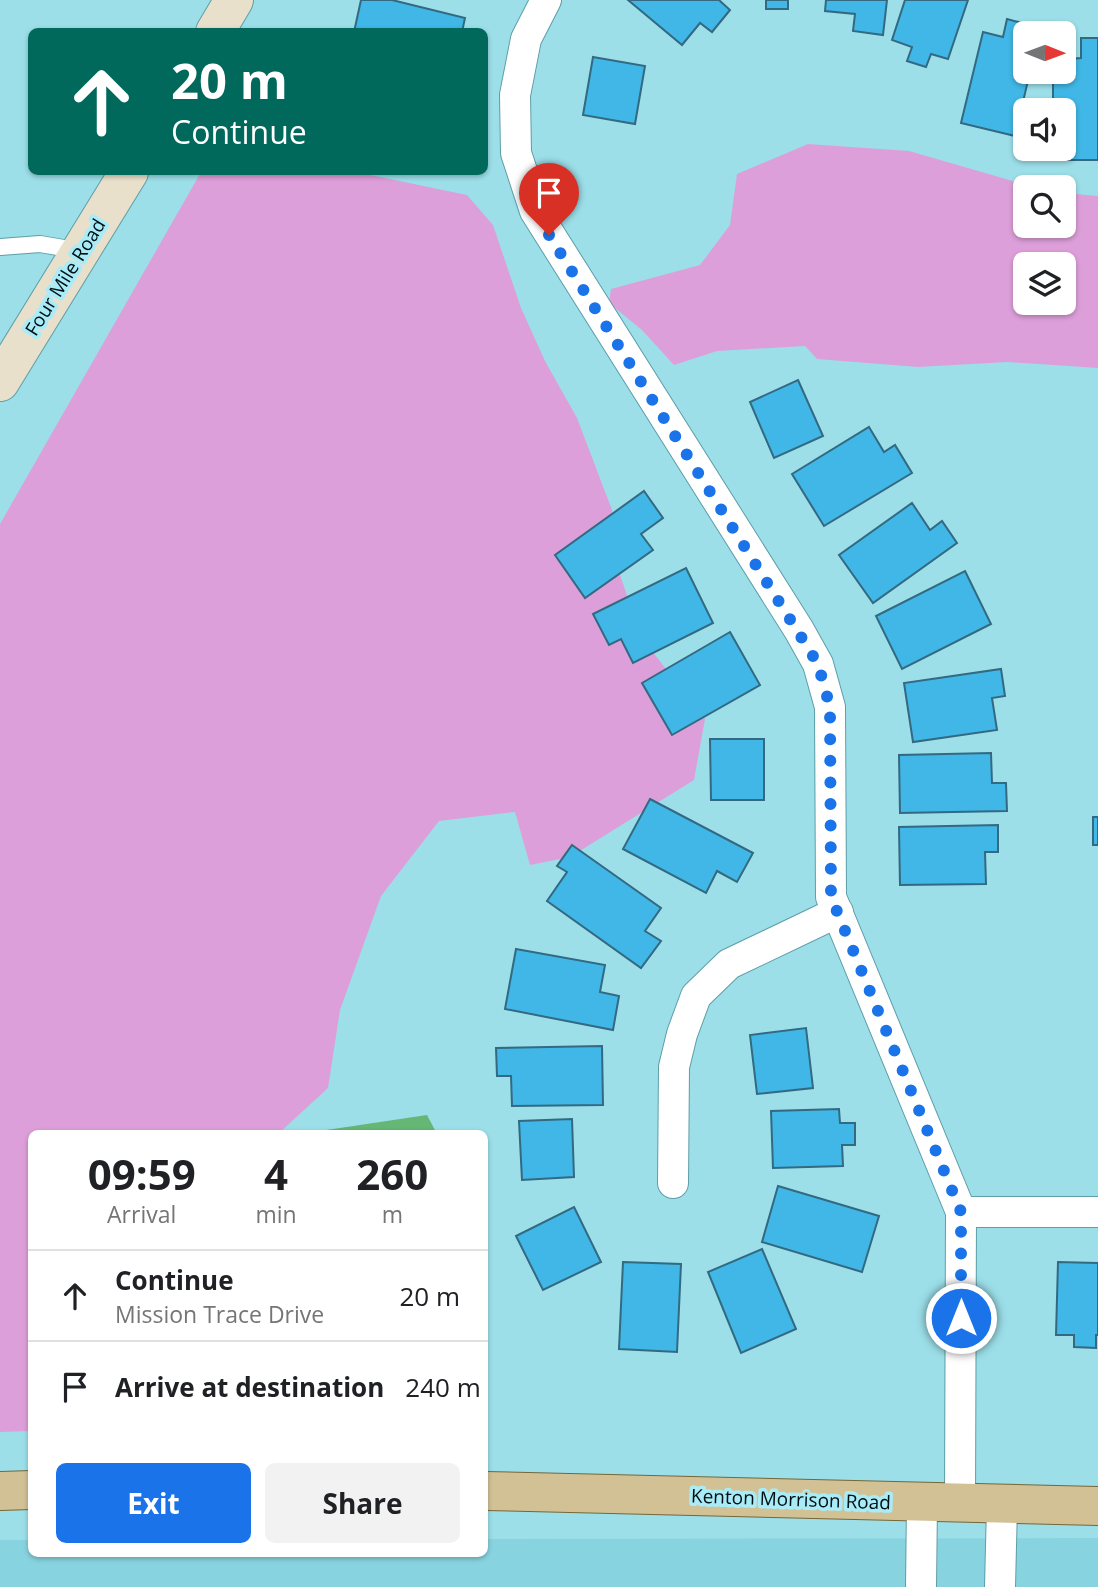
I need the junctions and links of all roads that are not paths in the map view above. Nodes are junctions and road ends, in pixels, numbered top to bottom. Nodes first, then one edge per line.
1 (234, 0) edge
2 (546, 0) edge
3 (217, 28) edge
4 (127, 175) edge
5 (0, 247) edge
6 (81, 251) junction
7 (0, 382) edge
8 (838, 912) junction
9 (673, 1183) dead end
10 (961, 1212) junction
11 (1098, 1212) edge
12 (28, 1490) edge
13 (488, 1491) edge
14 (0, 1492) edge
15 (922, 1503) junction
16 (960, 1504) junction
17 (1002, 1505) junction
18 (1098, 1506) edge
19 (920, 1587) edge
20 (1000, 1587) edge

1 - 3 main road
2 - 8 street
4 - 6 main road, Four Mile Road
5 - 6 lane
6 - 7 main road, Four Mile Road
8 - 9 street
8 - 10 street
10 - 11 street
10 - 16 street
12 - 14 main road
13 - 15 main road, Kenton Morrison Road
15 - 16 main road, Kenton Morrison Road
15 - 19 street
16 - 17 main road, Kenton Morrison Road
17 - 18 main road, Kenton Morrison Road
17 - 20 street

